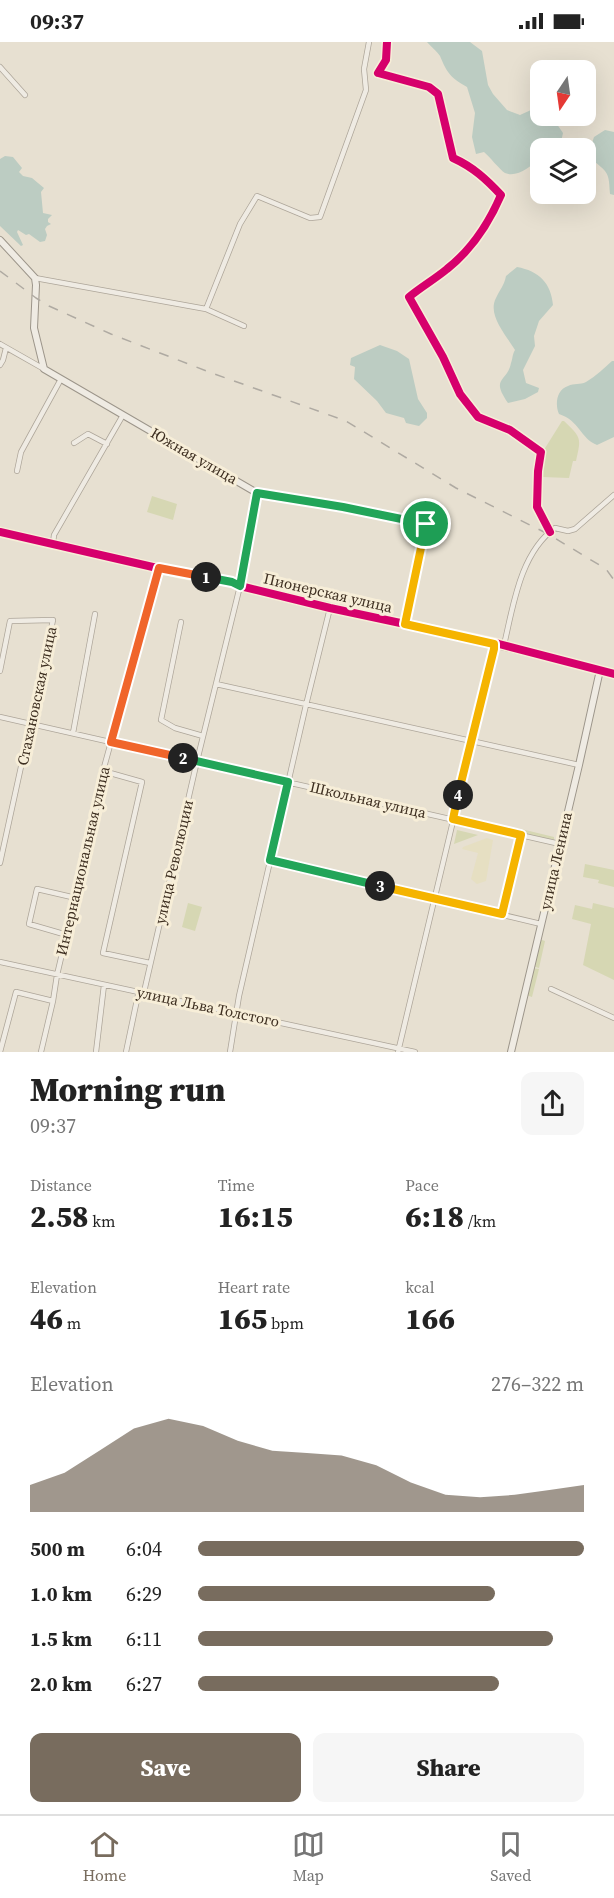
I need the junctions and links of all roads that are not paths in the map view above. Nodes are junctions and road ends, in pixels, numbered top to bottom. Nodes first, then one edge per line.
1 (369, 42) edge
2 (387, 42) edge
3 (0, 67) edge
4 (25, 95) dead end
5 (0, 240) edge
6 (34, 278) junction
7 (206, 309) junction
8 (244, 326) dead end
9 (0, 344) edge
10 (6, 348) junction
11 (0, 365) edge
12 (44, 369) junction
13 (61, 379) junction
14 (123, 415) junction
15 (74, 443) dead end
16 (107, 444) junction
17 (18, 471) dead end
18 (257, 493) junction
19 (614, 495) edge
20 (428, 516) dead end
21 (426, 524) junction
22 (0, 532) edge
23 (549, 533) junction
24 (53, 543) junction
25 (159, 568) junction
26 (240, 586) junction
27 (330, 608) junction
28 (95, 614) dead end
29 (182, 622) dead end
30 (405, 624) junction
31 (494, 644) junction
32 (504, 645) junction
33 (600, 670) junction
34 (0, 671) edge
35 (614, 674) edge
36 (216, 684) junction
37 (306, 705) junction
38 (0, 717) edge
39 (31, 724) junction
40 (73, 733) junction
41 (203, 735) junction
42 (111, 742) junction
43 (471, 742) junction
44 (197, 761) junction
45 (579, 765) junction
46 (103, 771) junction
47 (288, 782) junction
48 (453, 819) junction
49 (521, 835) junction
50 (560, 844) junction
51 (270, 860) junction
52 (0, 863) edge
53 (76, 898) junction
54 (433, 898) junction
55 (502, 914) junction
56 (541, 924) junction
57 (67, 935) junction
58 (0, 962) edge
59 (150, 963) junction
60 (57, 975) junction
61 (104, 985) junction
62 (551, 989) dead end
63 (144, 992) junction
64 (53, 1001) junction
65 (237, 1013) junction
66 (614, 1018) edge
67 (398, 1050) edge
68 (0, 1052) edge
69 (41, 1052) edge
70 (96, 1052) edge
71 (126, 1052) edge
72 (230, 1052) edge
73 (415, 1052) edge
74 (511, 1052) edge

1 - 7 street
2 - 23 street
3 - 4 street
5 - 6 street
6 - 7 street
6 - 12 street
7 - 8 street
9 - 10 street
10 - 11 street
10 - 12 street
12 - 13 street, Южная улица
13 - 14 street, Южная улица
13 - 17 street
14 - 16 street
14 - 18 street, Южная улица
15 - 16 street
16 - 24 street
18 - 21 street, Южная улица
18 - 26 street, улица Революции
19 - 23 street
20 - 21 street
21 - 30 street
22 - 24 street, Пионерская улица
23 - 32 street
24 - 25 street, Пионерская улица
25 - 26 street, Пионерская улица
25 - 42 street, Интернациональная улица
26 - 27 street, Пионерская улица
26 - 36 street, улица Революции
27 - 30 street, Пионерская улица
27 - 37 street
28 - 40 street
29 - 41 street
30 - 31 street, Пионерская улица
31 - 32 street, Пионерская улица
31 - 43 street
32 - 33 street, Пионерская улица
33 - 35 street, Пионерская улица
33 - 45 street, улица Ленина
34 - 39 street, Стахановская улица
36 - 37 street
36 - 41 street, улица Революции
37 - 43 street
37 - 47 street
38 - 39 street, Школьная улица
39 - 40 street, Школьная улица
39 - 52 street, Стахановская улица
40 - 42 street, Школьная улица
41 - 44 street, улица Революции
42 - 44 street, Школьная улица
42 - 46 street, Интернациональная улица
43 - 45 street
43 - 48 street
44 - 47 street, Школьная улица
44 - 59 street, улица Революции
45 - 50 street, улица Ленина
46 - 53 street, Интернациональная улица
46 - 59 street
47 - 48 street, Школьная улица
47 - 51 street
48 - 49 street, Школьная улица
48 - 54 street
49 - 50 street, Школьная улица
49 - 55 street
50 - 56 street, улица Ленина
51 - 54 street
51 - 65 street
53 - 57 street, Интернациональная улица
53 - 57 street
54 - 55 street
54 - 67 street
55 - 56 street
56 - 74 street, улица Ленина
57 - 60 street, Интернациональная улица
58 - 60 street, улица Льва Толстого
59 - 63 street, улица Революции
60 - 61 street, улица Льва Толстого
60 - 64 street, Интернациональная улица
61 - 63 street, улица Льва Толстого
61 - 70 street
62 - 66 street
63 - 65 street, улица Льва Толстого
63 - 71 street, улица Революции
64 - 68 street
64 - 69 street, Интернациональная улица
65 - 67 street, улица Льва Толстого
65 - 72 street
67 - 73 street, улица Льва Толстого

